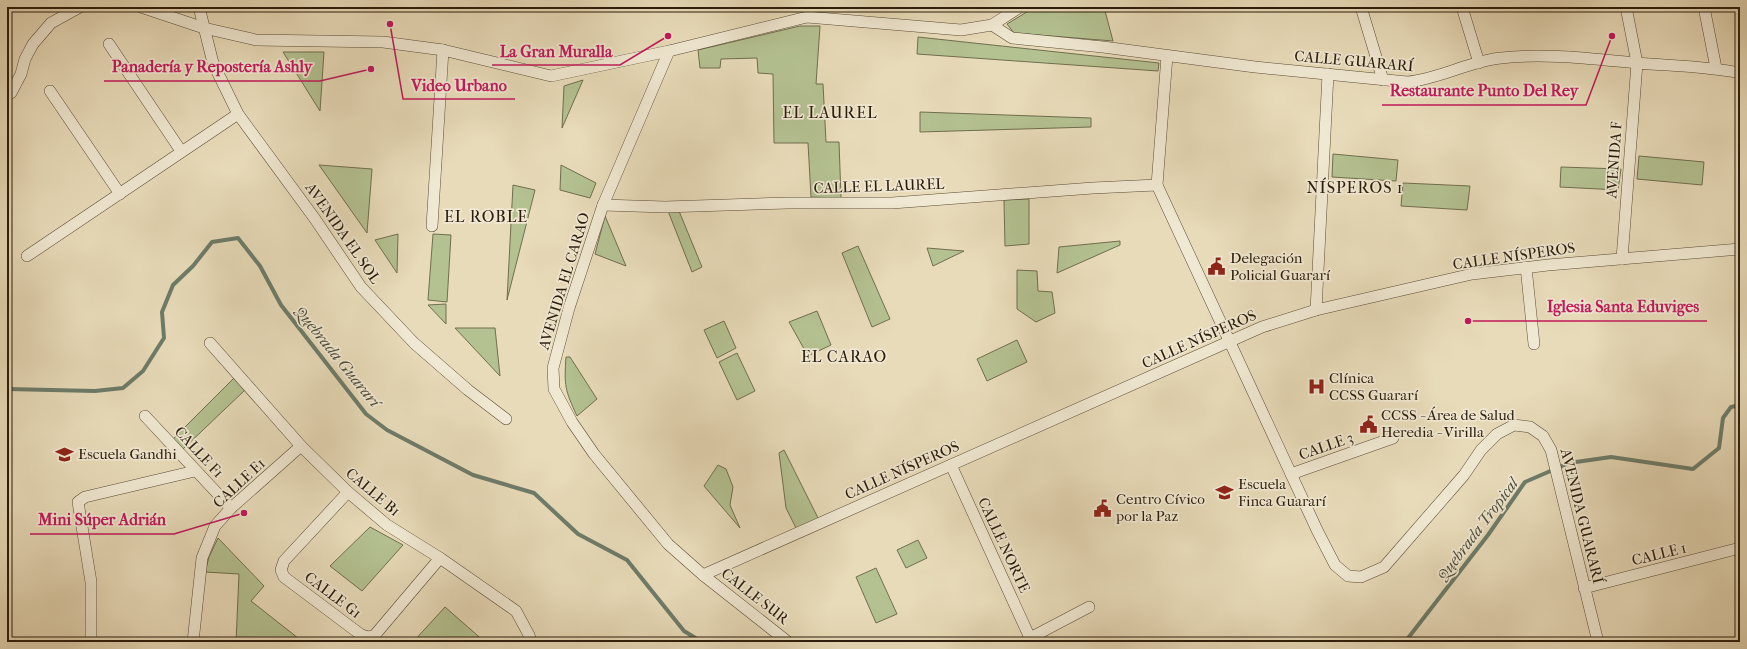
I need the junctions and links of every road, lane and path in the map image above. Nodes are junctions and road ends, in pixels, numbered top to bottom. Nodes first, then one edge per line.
1 (80, 7) edge
2 (141, 7) edge
3 (198, 7) edge
4 (1020, 7) edge
5 (1361, 7) edge
6 (1462, 7) edge
7 (1626, 7) edge
8 (1704, 7) edge
9 (992, 25) junction
10 (204, 28) junction
11 (109, 44) dead end
12 (444, 50) junction
13 (669, 51) junction
14 (1168, 56) junction
15 (1479, 63) junction
16 (1636, 63) junction
17 (1716, 68) junction
18 (1740, 73) edge
19 (1328, 74) junction
20 (1383, 80) junction
21 (50, 91) dead end
22 (7, 94) edge
23 (238, 114) junction
24 (181, 151) junction
25 (1157, 185) junction
26 (120, 194) junction
27 (603, 205) junction
28 (432, 226) dead end
29 (1740, 249) edge
30 (26, 256) dead end
31 (1622, 259) junction
32 (1526, 267) junction
33 (1316, 310) junction
34 (1230, 342) junction
35 (210, 343) dead end
36 (1534, 344) dead end
37 (145, 416) dead end
38 (506, 419) dead end
39 (1393, 438) dead end
40 (301, 446) junction
41 (951, 465) junction
42 (194, 471) junction
43 (1291, 474) junction
44 (348, 492) junction
45 (231, 508) junction
46 (1740, 548) edge
47 (440, 558) junction
48 (702, 575) junction
49 (1584, 588) junction
50 (1089, 608) dead end
51 (91, 642) edge
52 (193, 642) edge
53 (531, 642) edge
54 (788, 642) edge
55 (1598, 642) edge

1 - 22 street
2 - 10 street
3 - 10 street, AVENIDA EL SOL
4 - 9 street
5 - 20 street
6 - 15 street
7 - 16 street, AVENIDA F
8 - 17 street
9 - 13 street
9 - 14 street, CALLE GUARARÍ
10 - 12 street
10 - 23 street, AVENIDA EL SOL
11 - 24 street
12 - 13 street
12 - 28 street
13 - 27 street, AVENIDA EL CARAO
14 - 19 street, CALLE GUARARÍ
14 - 25 street, AVENIDA GUARARÍ
15 - 16 street, CALLE GUARARÍ
15 - 20 street, CALLE GUARARÍ
16 - 17 street, CALLE GUARARÍ
16 - 31 street, AVENIDA F
17 - 18 street, CALLE GUARARÍ
19 - 20 street, CALLE GUARARÍ
19 - 33 street
21 - 26 street
23 - 24 street
23 - 38 street, AVENIDA EL SOL
24 - 26 street
25 - 27 street, CALLE EL LAUREL
25 - 34 street, AVENIDA GUARARÍ
26 - 30 street
27 - 48 street, AVENIDA EL CARAO
29 - 31 street, CALLE NÍSPEROS
31 - 32 street, CALLE NÍSPEROS
32 - 33 street, CALLE NÍSPEROS
32 - 36 street
33 - 34 street, CALLE NÍSPEROS
34 - 41 street, CALLE NÍSPEROS
34 - 43 street, AVENIDA GUARARÍ
35 - 40 street, CALLE B1
37 - 42 street, CALLE F1
39 - 43 street, CALLE 3
40 - 44 street, CALLE B1
40 - 45 street, CALLE E1
41 - 48 street, CALLE NÍSPEROS
41 - 50 street, CALLE NORTE
42 - 45 street, CALLE F1
42 - 51 street
43 - 49 street, AVENIDA GUARARÍ
44 - 47 street, CALLE B1
44 - 47 street, CALLE G1
45 - 52 street, CALLE E1
46 - 49 street, CALLE 1
47 - 53 street, CALLE B1
48 - 54 street, CALLE SUR
49 - 55 street, AVENIDA GUARARÍ

